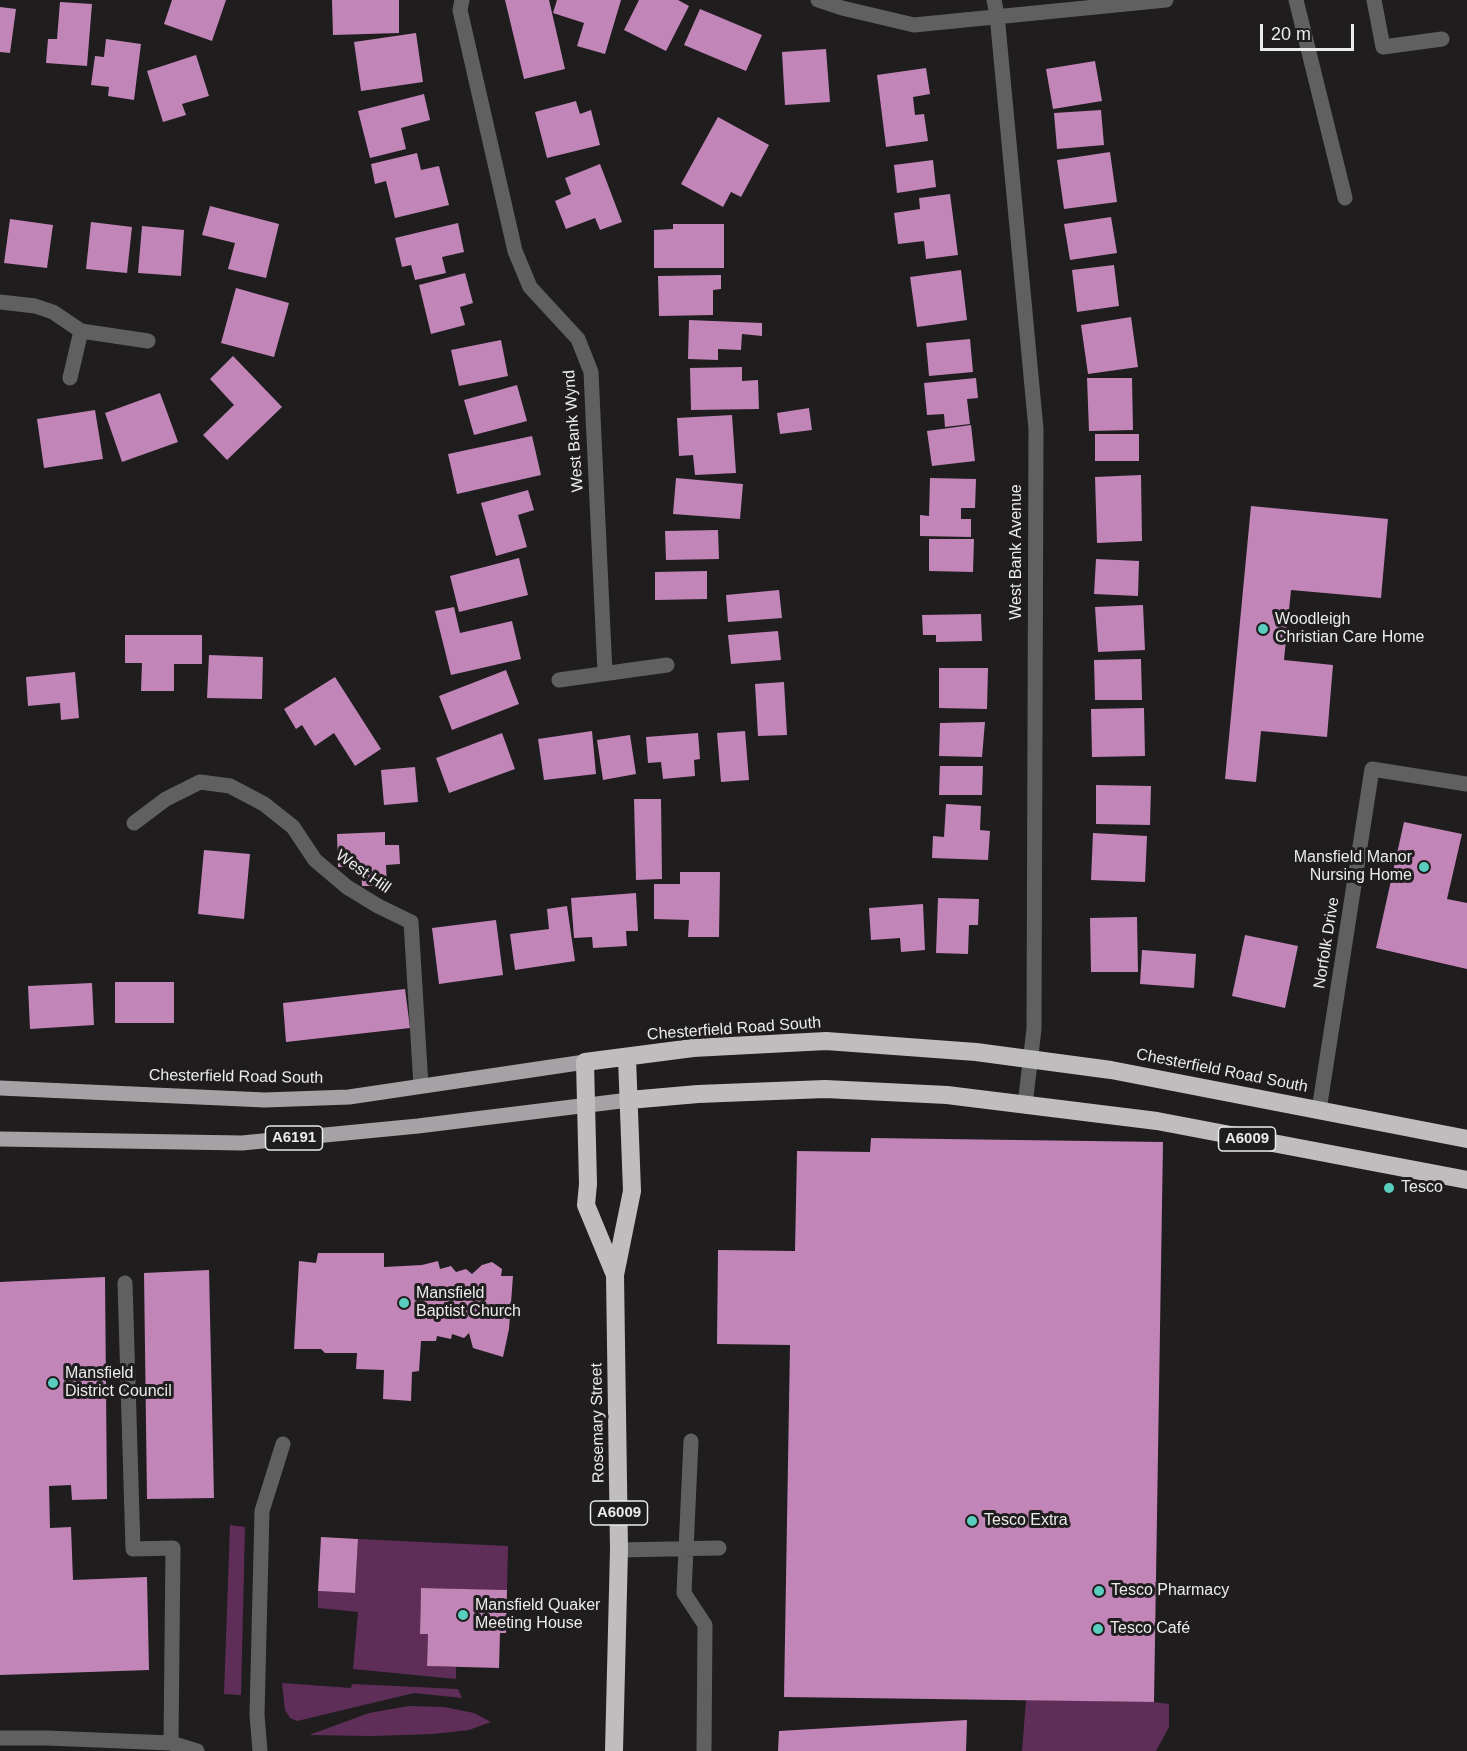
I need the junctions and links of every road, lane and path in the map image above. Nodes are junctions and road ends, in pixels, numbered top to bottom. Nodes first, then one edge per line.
1 (462, 0) edge
2 (818, 0) edge
3 (1166, 0) edge
4 (1296, 0) edge
5 (1374, 0) edge
6 (996, 8) edge
7 (1442, 39) dead end
8 (1345, 198) dead end
9 (0, 302) edge
10 (81, 331) junction
11 (148, 340) dead end
12 (70, 378) dead end
13 (668, 665) dead end
14 (605, 673) junction
15 (559, 680) dead end
16 (1467, 784) edge
17 (134, 823) dead end
18 (627, 1058) junction
19 (1030, 1059) junction
20 (585, 1062) junction
21 (421, 1086) junction
22 (0, 1088) edge
23 (629, 1100) junction
24 (1025, 1105) junction
25 (587, 1107) junction
26 (1319, 1110) junction
27 (0, 1139) edge
28 (1467, 1139) edge
29 (1467, 1180) edge
30 (615, 1275) junction
31 (125, 1283) dead end
32 (691, 1441) dead end
33 (283, 1444) dead end
34 (719, 1548) dead end
35 (686, 1549) junction
36 (619, 1550) junction
37 (0, 1738) edge
38 (171, 1743) junction
39 (197, 1751) edge
40 (260, 1751) edge
41 (614, 1751) edge
42 (704, 1751) edge

1 - 14 street, West Bank Wynd
2 - 6 street
3 - 6 street
4 - 8 street
5 - 7 street
6 - 19 street, West Bank Avenue
9 - 10 street
10 - 11 street
10 - 12 street
13 - 14 street
14 - 15 street
16 - 26 street, Norfolk Drive
17 - 21 street, West Hill
18 - 19 highway, Chesterfield Road South
18 - 20 highway, Chesterfield Road South
18 - 23 highway, Rosemary Street / A6009
19 - 24 street, West Bank Avenue
19 - 26 highway, Chesterfield Road South
20 - 21 main road, Chesterfield Road South
20 - 25 highway, Rosemary Street / A6009
21 - 22 main road, Chesterfield Road South
23 - 24 highway, A6009
23 - 25 main road, A6191
23 - 30 highway, Rosemary Street / A6009
24 - 29 highway, A6009
25 - 27 main road, A6191
25 - 30 highway, Rosemary Street / A6009
26 - 28 highway, Chesterfield Road South
30 - 36 highway, Rosemary Street / A6009
31 - 38 street
32 - 35 street
33 - 40 street
34 - 35 street
35 - 36 street
35 - 42 street
36 - 41 highway, Rosemary Street / A6009
37 - 38 street
38 - 39 street

